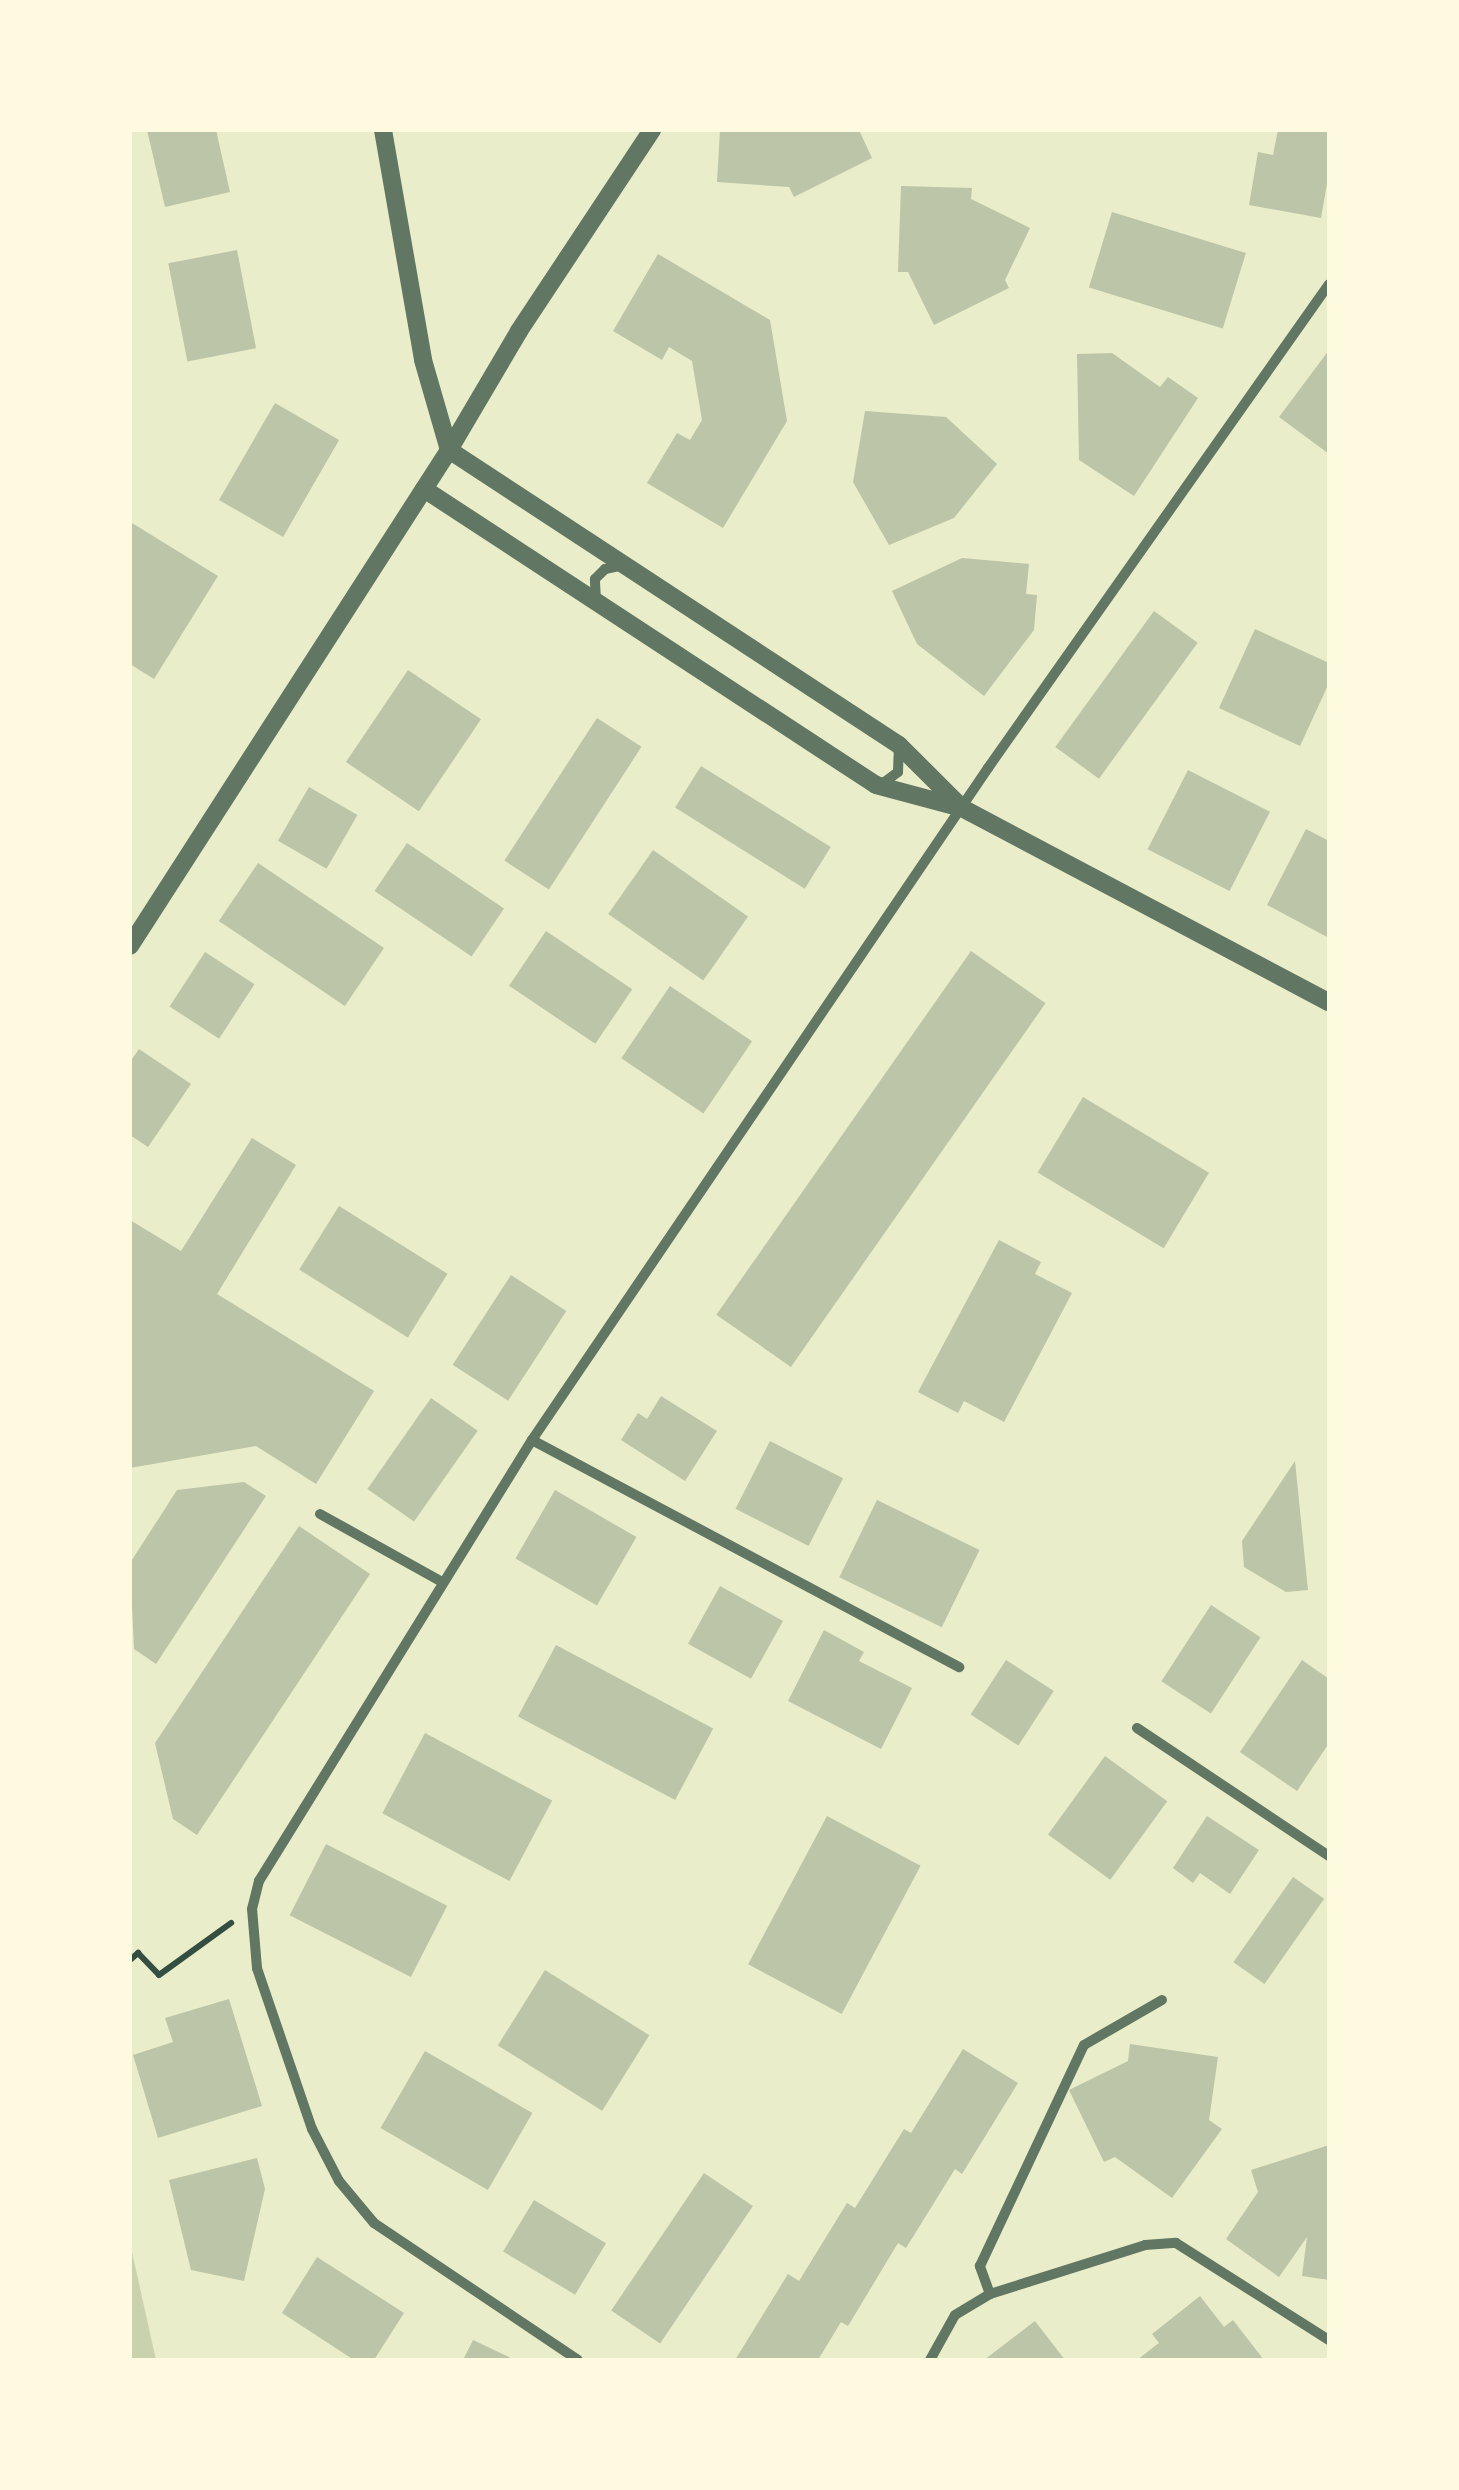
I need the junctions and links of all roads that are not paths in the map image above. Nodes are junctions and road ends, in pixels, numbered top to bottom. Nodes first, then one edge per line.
1 (383, 130) edge
2 (652, 130) edge
3 (1329, 284) edge
4 (449, 450) junction
5 (424, 490) junction
6 (622, 566) junction
7 (597, 605) junction
8 (899, 746) junction
9 (876, 785) junction
10 (962, 808) junction
11 (130, 946) edge
12 (1329, 1002) edge
13 (532, 1440) junction
14 (320, 1514) dead end
15 (442, 1582) junction
16 (959, 1667) dead end
17 (1137, 1728) dead end
18 (1329, 1856) edge
19 (1162, 2000) dead end
20 (990, 2294) junction
21 (1329, 2340) edge
22 (578, 2360) edge
23 (930, 2360) edge

1 - 4 street
2 - 4 street
3 - 10 street
4 - 5 street
4 - 6 street
5 - 7 street
5 - 11 street
6 - 7 street
6 - 8 street
7 - 9 street
8 - 9 street
8 - 10 street
9 - 10 street
10 - 12 street
10 - 13 street
13 - 15 street
13 - 16 street
14 - 15 street
15 - 22 street
17 - 18 street
19 - 20 street
20 - 21 street
20 - 23 street

